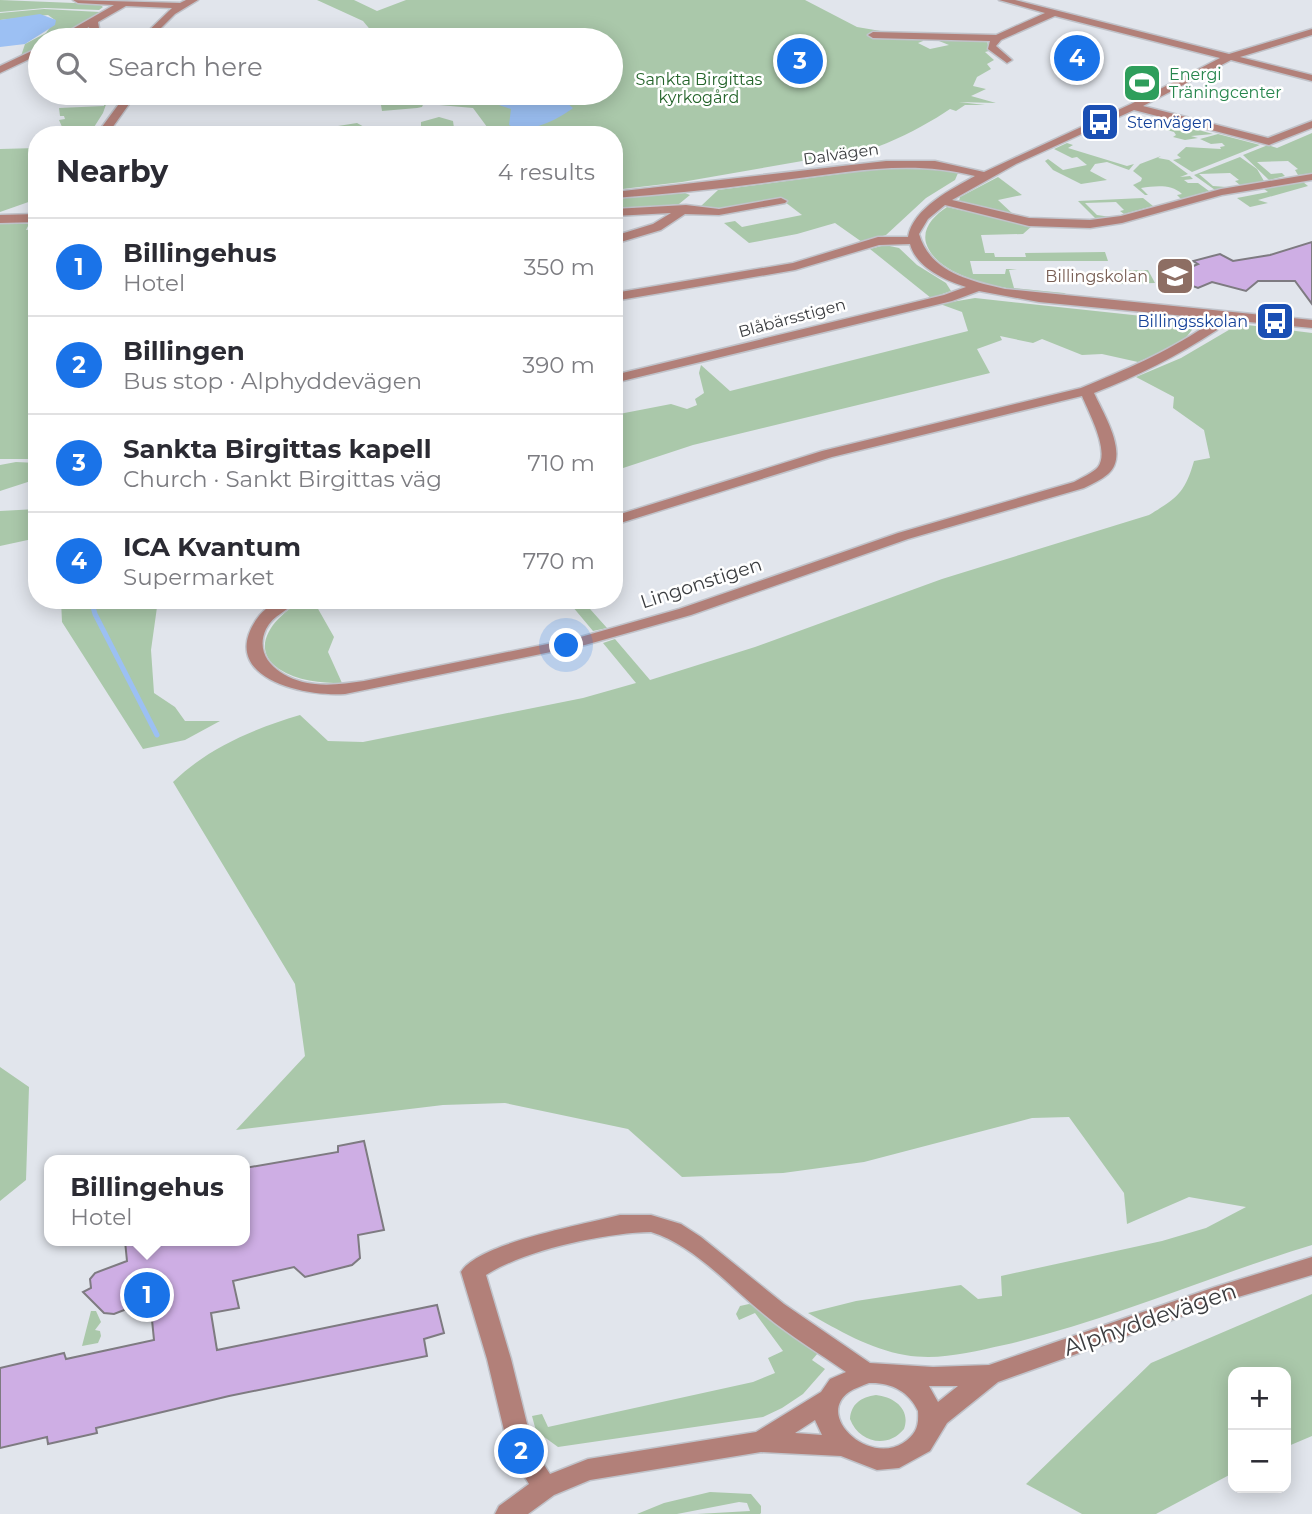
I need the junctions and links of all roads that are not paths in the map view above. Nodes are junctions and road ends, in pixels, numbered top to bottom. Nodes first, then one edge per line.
1 (79, 0) edge
2 (193, 0) edge
3 (1004, 0) edge
4 (124, 3) junction
5 (180, 6) junction
6 (1054, 13) junction
7 (93, 21) junction
8 (80, 28) edge
9 (94, 28) edge
10 (157, 28) edge
11 (1312, 32) edge
12 (873, 34) dead end
13 (996, 38) junction
14 (28, 56) edge
15 (1229, 58) junction
16 (1007, 61) dead end
17 (0, 70) edge
18 (1312, 78) edge
19 (125, 105) edge
20 (1134, 107) junction
21 (1312, 124) edge
22 (108, 126) edge
23 (987, 176) junction
24 (1312, 177) edge
25 (699, 187) junction
26 (623, 194) edge
27 (781, 201) dead end
28 (942, 201) junction
29 (684, 209) junction
30 (623, 212) edge
31 (28, 218) edge
32 (0, 219) edge
33 (623, 238) edge
34 (913, 240) junction
35 (977, 287) junction
36 (623, 295) edge
37 (1212, 316) junction
38 (1312, 324) edge
39 (623, 378) edge
40 (1086, 390) junction
41 (623, 518) edge
42 (276, 609) edge
43 (1312, 1266) edge
44 (877, 1373) junction
45 (989, 1375) junction
46 (827, 1400) junction
47 (932, 1423) junction
48 (761, 1442) junction
49 (841, 1446) junction
50 (545, 1486) junction
51 (508, 1514) edge

1 - 4 street
2 - 5 street
3 - 6 street
4 - 5 street
4 - 7 street
5 - 10 street
6 - 13 street
6 - 15 street
7 - 8 street
7 - 9 street
11 - 15 street
12 - 13 street
13 - 16 street
14 - 17 street
15 - 18 street
15 - 20 street
19 - 22 street
20 - 21 street
20 - 23 street
23 - 25 street, Dalvägen
23 - 28 street
24 - 28 street
25 - 26 street, Dalvägen
25 - 29 street
27 - 29 street
28 - 34 street
29 - 30 street
29 - 33 street
31 - 32 street
34 - 35 street
34 - 36 street
35 - 37 street
35 - 39 street, Blåbärsstigen
37 - 38 street
37 - 40 street
40 - 41 street
40 - 42 street, Lingonstigen
43 - 45 street, Alphyddevägen
44 - 45 street, Alphyddevägen
44 - 46 street
44 - 47 street
44 - 50 street
45 - 47 street, Alphyddevägen
46 - 48 street
46 - 49 street
47 - 49 street
48 - 49 street
48 - 50 street
50 - 51 street

